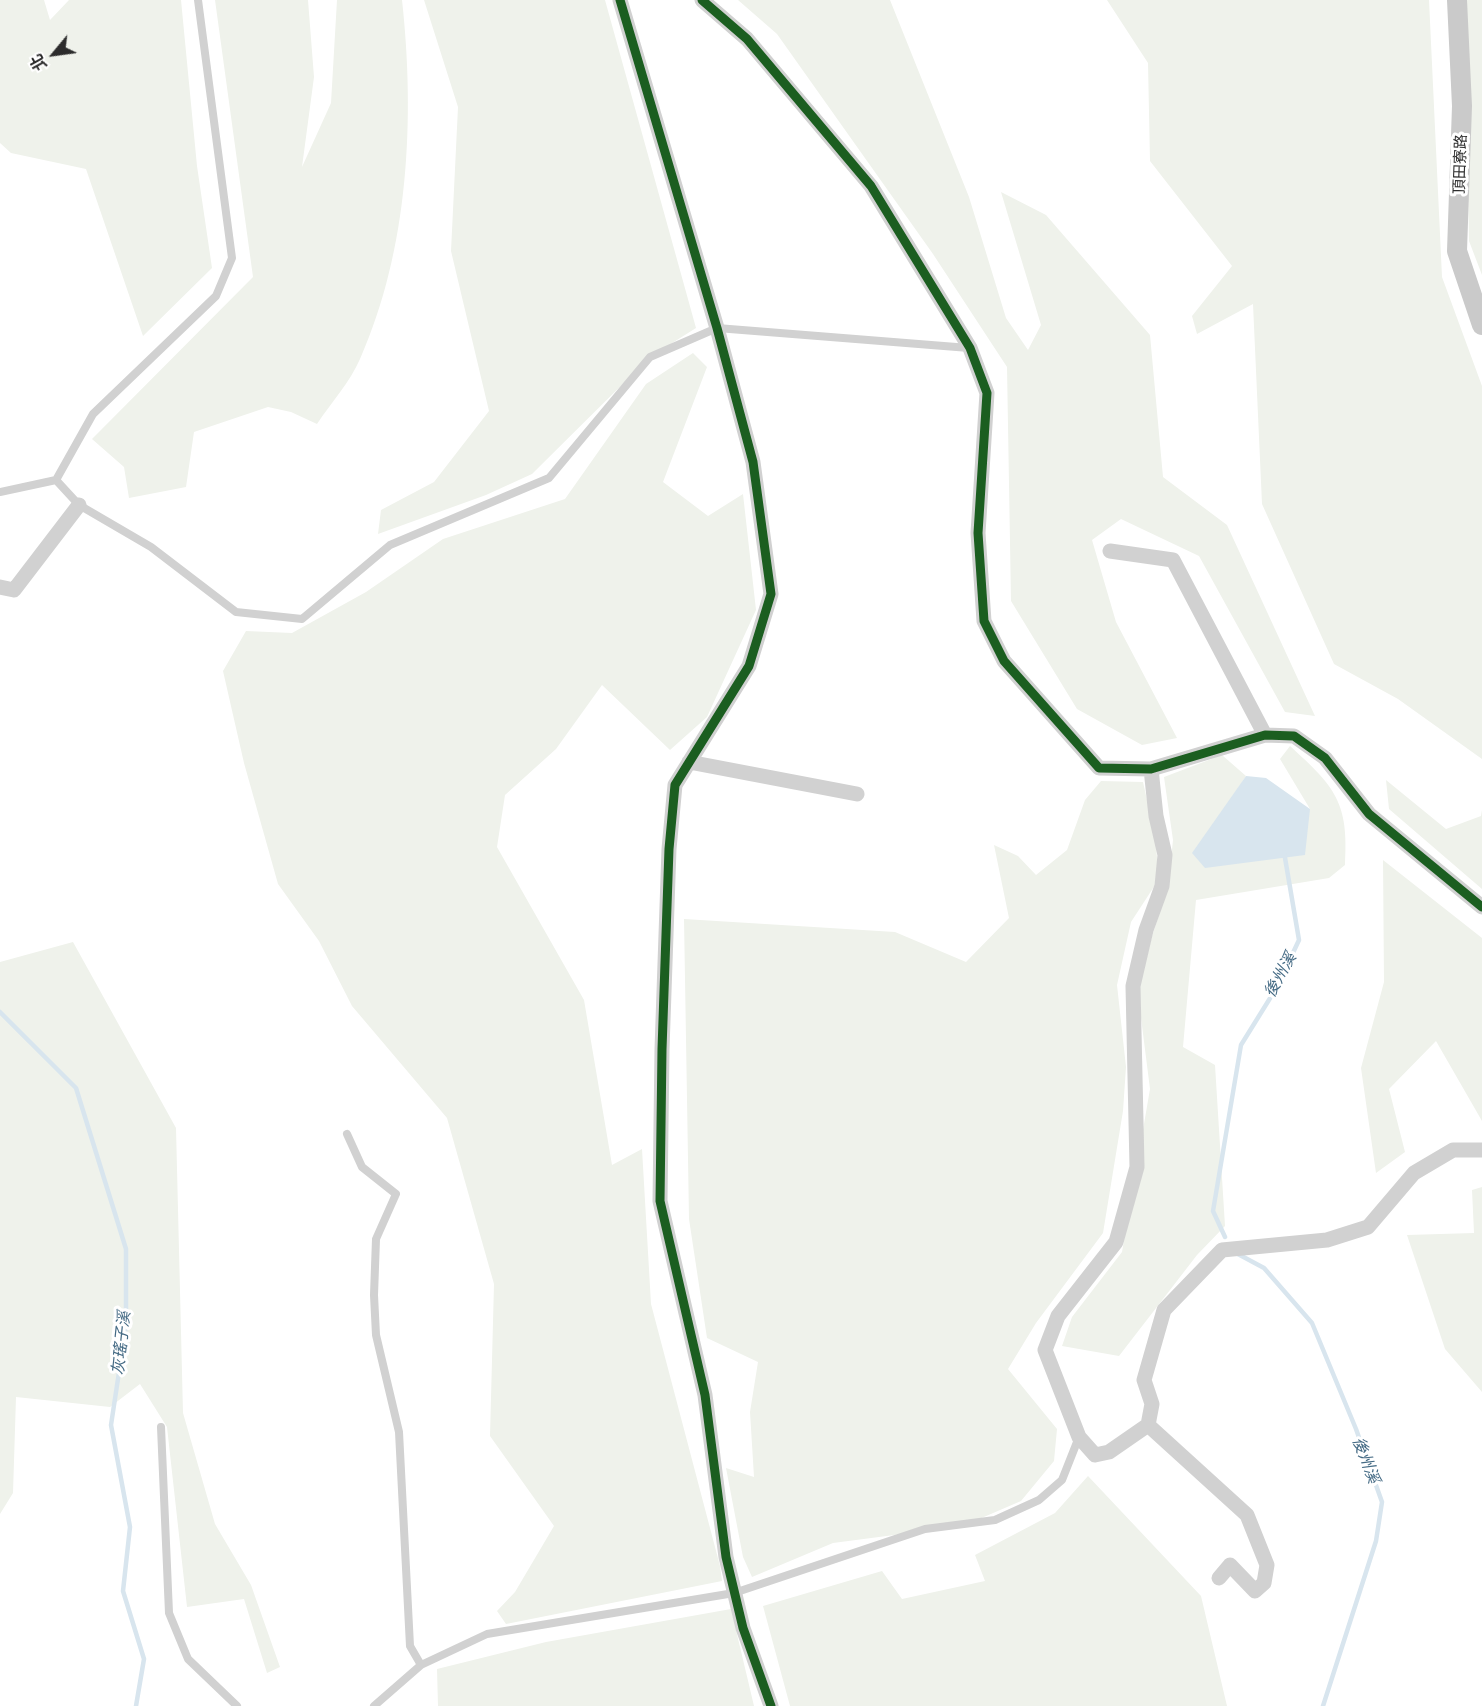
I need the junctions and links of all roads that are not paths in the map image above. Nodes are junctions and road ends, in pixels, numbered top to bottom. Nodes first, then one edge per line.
1 (198, 0) edge
2 (620, 0) edge
3 (702, 0) edge
4 (1457, 0) edge
5 (1482, 325) edge
6 (717, 328) junction
7 (970, 348) junction
8 (56, 480) junction
9 (0, 492) edge
10 (79, 506) junction
11 (1110, 551) dead end
12 (0, 587) edge
13 (1265, 735) junction
14 (689, 762) junction
15 (1151, 769) junction
16 (856, 794) dead end
17 (1482, 907) edge
18 (347, 1134) dead end
19 (1482, 1150) edge
20 (1149, 1425) junction
21 (161, 1427) dead end
22 (1079, 1437) junction
23 (1219, 1578) dead end
24 (734, 1593) junction
25 (421, 1665) junction
26 (237, 1706) edge
27 (374, 1706) edge
28 (771, 1706) edge

1 - 8 lane
2 - 6 street
3 - 7 street
4 - 5 street, 頂田寮路
6 - 7 lane
6 - 10 lane
6 - 14 street
7 - 15 street
8 - 9 lane
8 - 10 lane
10 - 12 street
11 - 13 street
13 - 15 street
13 - 17 street
14 - 16 street
14 - 24 street
15 - 22 street
18 - 25 lane
19 - 20 street
20 - 22 street
20 - 23 street
21 - 26 lane
22 - 24 lane
24 - 25 lane
24 - 28 street
25 - 27 lane

